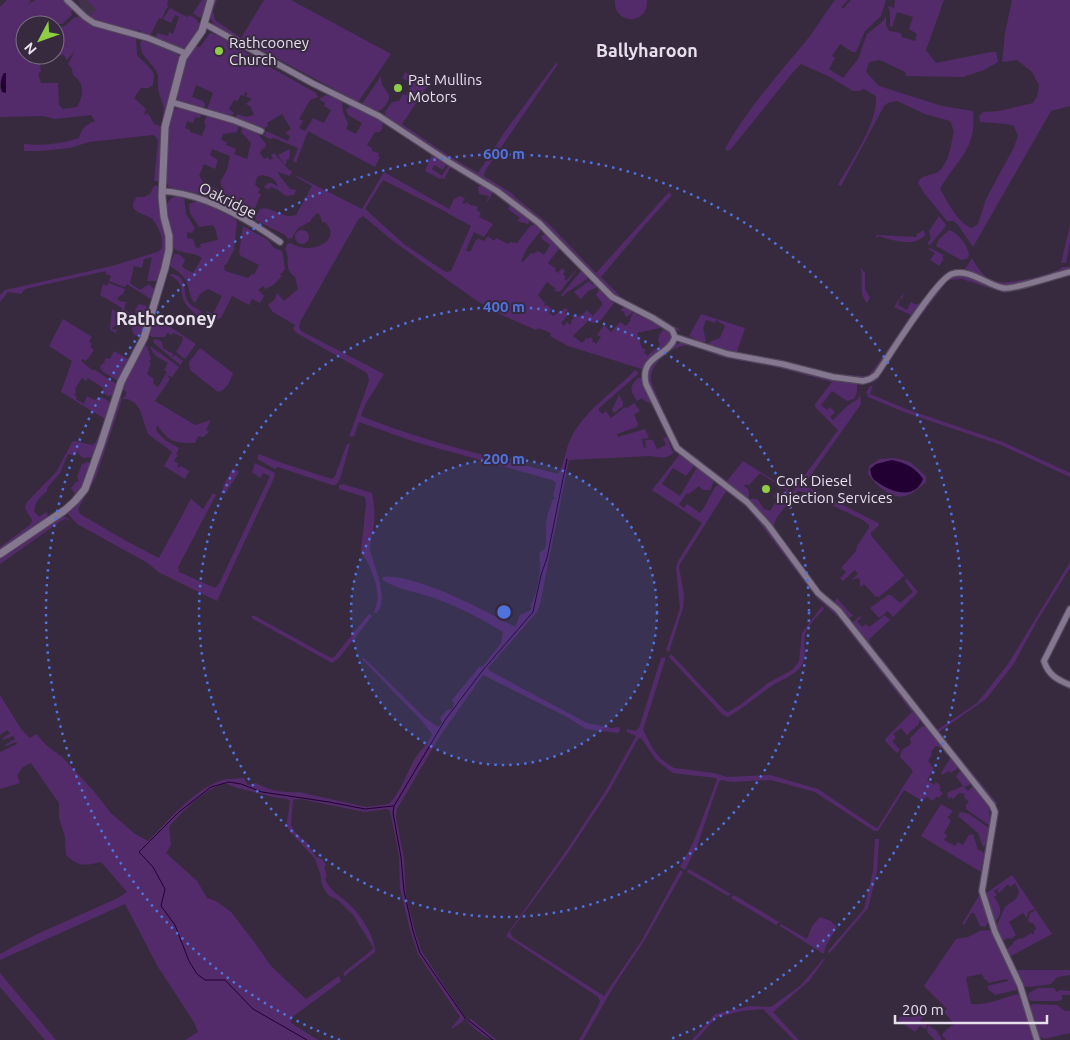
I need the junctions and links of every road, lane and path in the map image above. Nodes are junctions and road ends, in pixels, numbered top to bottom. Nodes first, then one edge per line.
1 (67, 0) edge
2 (210, 0) edge
3 (205, 24) junction
4 (185, 53) junction
5 (171, 102) junction
6 (261, 132) dead end
7 (162, 191) junction
8 (280, 242) dead end
9 (1070, 272) edge
10 (675, 337) junction
11 (0, 554) edge
12 (1070, 609) edge
13 (1070, 685) edge
14 (1037, 1040) edge

1 - 4 street
2 - 3 street
3 - 4 street
3 - 10 street
4 - 5 street
5 - 6 street
5 - 7 street
7 - 8 street, Oakridge
7 - 11 street
9 - 10 street
10 - 14 street
12 - 13 street

